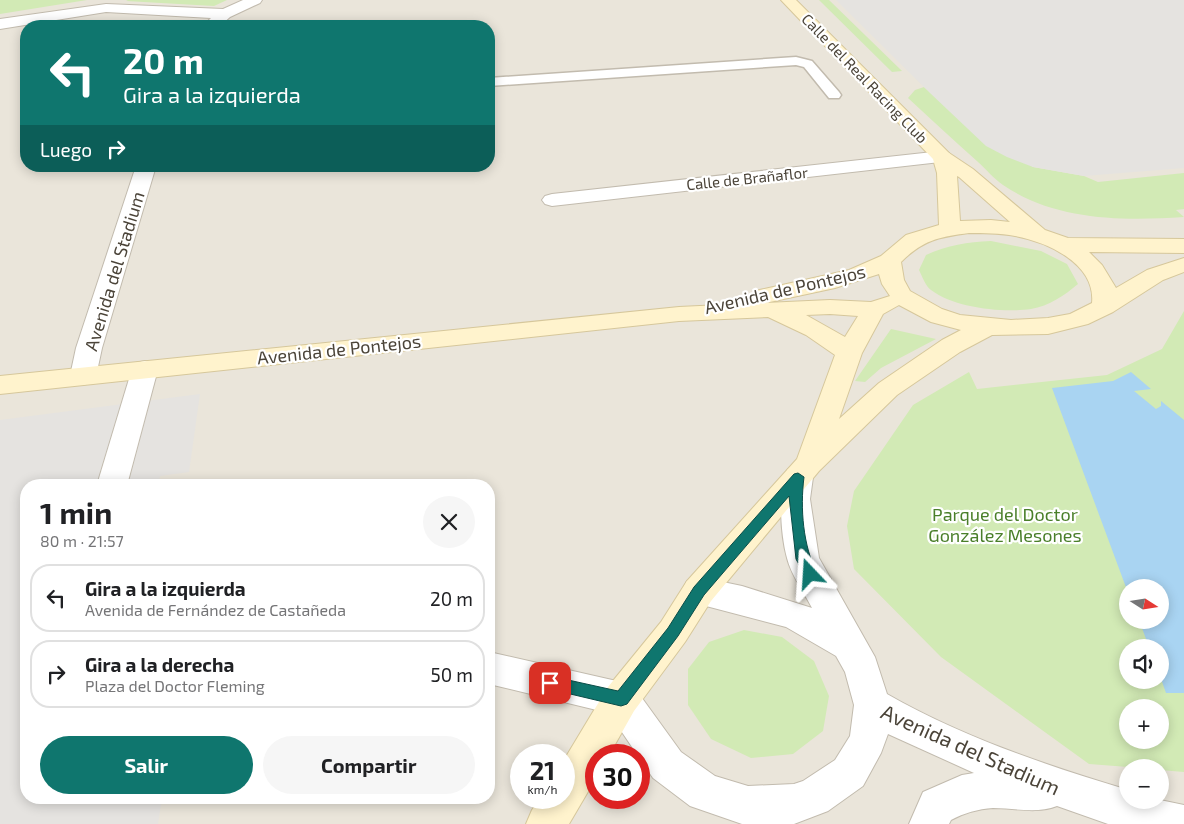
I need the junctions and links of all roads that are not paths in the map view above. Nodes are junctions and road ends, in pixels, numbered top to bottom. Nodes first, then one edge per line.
1 (256, 0) edge
2 (788, 0) edge
3 (225, 14) junction
4 (24, 20) edge
5 (218, 20) edge
6 (20, 21) edge
7 (0, 24) edge
8 (495, 82) edge
9 (834, 95) dead end
10 (942, 157) junction
11 (144, 172) edge
12 (552, 200) dead end
13 (950, 228) junction
14 (1036, 233) junction
15 (1066, 245) junction
16 (1184, 246) edge
17 (890, 261) junction
18 (1184, 265) edge
19 (903, 297) junction
20 (1104, 307) junction
21 (766, 309) junction
22 (874, 309) junction
23 (679, 314) junction
24 (989, 326) junction
25 (849, 353) junction
26 (145, 369) junction
27 (83, 376) junction
28 (0, 385) edge
29 (803, 470) junction
30 (114, 479) edge
31 (699, 591) junction
32 (848, 645) junction
33 (495, 669) edge
34 (621, 699) junction
35 (872, 705) junction
36 (575, 777) edge
37 (704, 792) junction
38 (1069, 792) junction
39 (555, 809) edge
40 (546, 824) edge
41 (762, 824) edge
42 (928, 824) edge
43 (1180, 824) edge

1 - 3 street
2 - 10 main road, Calle del Real Racing Club
3 - 4 street
3 - 5 street
6 - 7 street
8 - 9 lane
10 - 12 street, Calle de Brañaflor
10 - 13 main road, Calle del Real Racing Club
10 - 14 main road, Calle del Real Racing Club
11 - 27 street, Avenida del Stadium
13 - 14 main road
13 - 17 main road
14 - 15 main road
15 - 16 main road
15 - 20 main road
17 - 19 main road
17 - 23 main road, Avenida de Pontejos
18 - 20 main road
19 - 22 main road
19 - 24 main road
20 - 24 main road
21 - 22 main road, Avenida de Pontejos
21 - 23 main road, Avenida de Pontejos
21 - 25 main road, Avenida de Pontejos
22 - 25 main road
23 - 26 main road, Avenida de Pontejos
24 - 29 main road
25 - 29 main road
26 - 27 main road, Avenida de Pontejos
26 - 30 street
27 - 28 main road, Avenida de Pontejos
29 - 31 main road
29 - 32 street, Avenida del Stadium
31 - 32 street, Avenida del Stadium
31 - 34 main road
32 - 35 street, Avenida del Stadium
33 - 34 street
34 - 36 main road
34 - 37 street, Avenida del Stadium
35 - 37 street, Avenida del Stadium
35 - 38 street, Avenida del Stadium
37 - 41 street, Avenida del Stadium
38 - 42 street, Avenida del Stadium
38 - 43 street, Avenida del Stadium
39 - 40 main road

